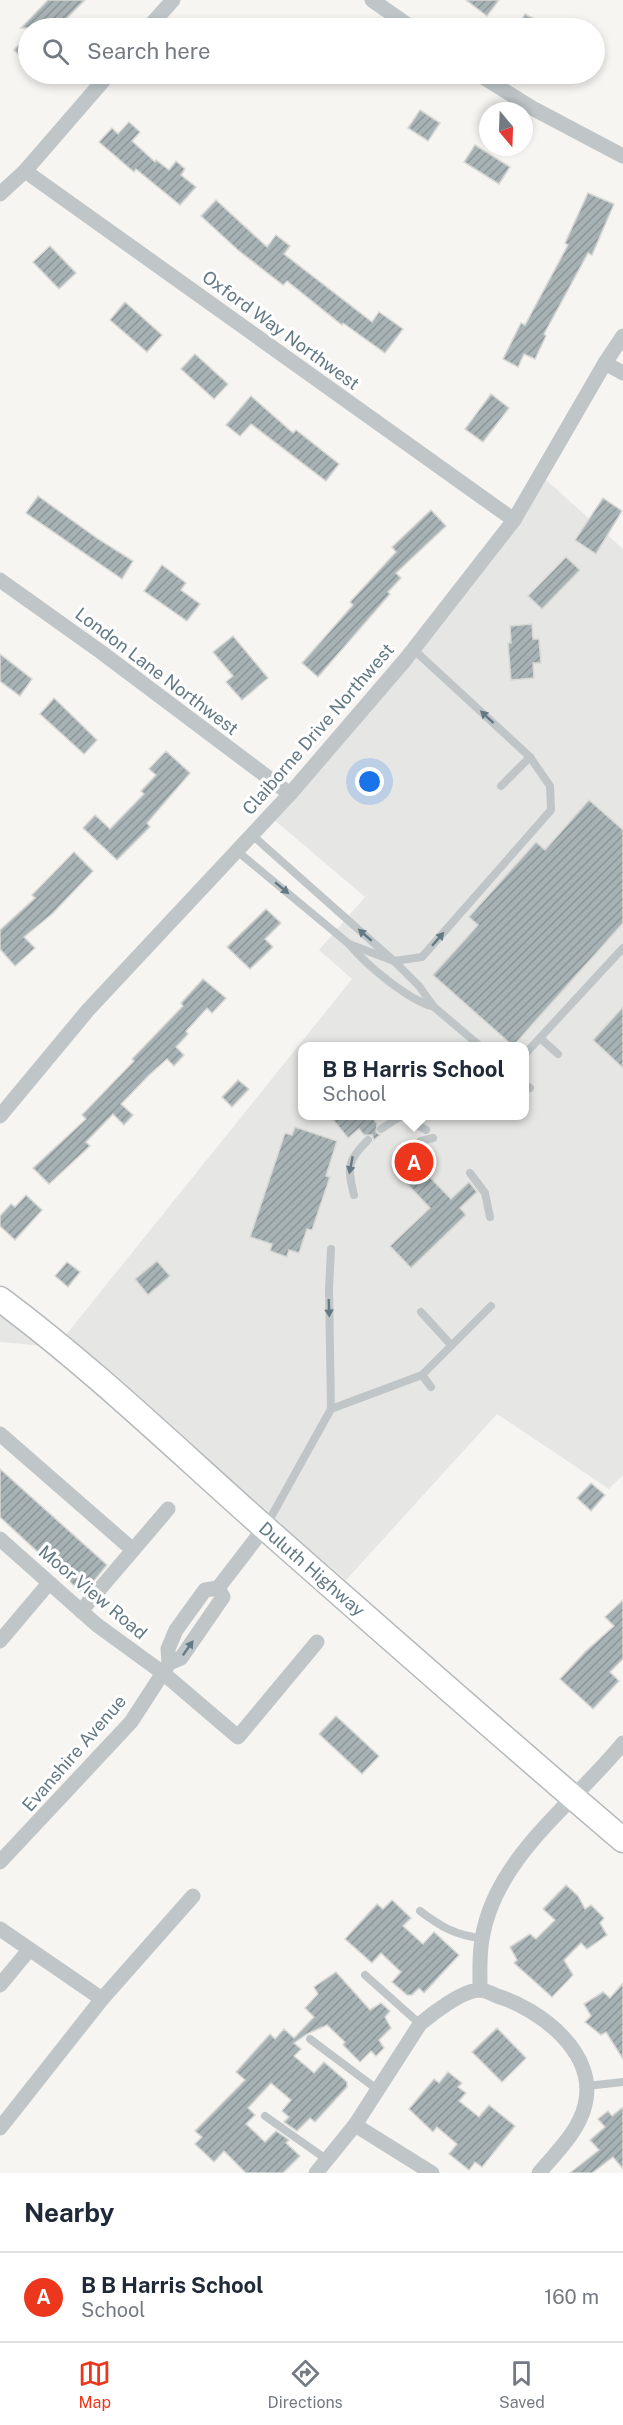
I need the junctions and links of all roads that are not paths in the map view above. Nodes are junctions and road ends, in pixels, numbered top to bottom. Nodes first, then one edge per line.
1 (172, 0) edge
2 (372, 0) edge
3 (157, 18) edge
4 (398, 18) edge
5 (100, 84) edge
6 (494, 84) edge
7 (623, 156) edge
8 (25, 171) junction
9 (0, 194) edge
10 (623, 336) edge
11 (605, 363) junction
12 (623, 373) edge
13 (513, 520) junction
14 (0, 580) edge
15 (413, 649) junction
16 (530, 757) junction
17 (501, 786) dead end
18 (290, 794) junction
19 (252, 835) junction
20 (237, 851) junction
21 (349, 944) junction
22 (623, 948) edge
23 (394, 961) junction
24 (434, 1007) junction
25 (540, 1038) junction
26 (474, 1042) edge
27 (529, 1050) edge
28 (558, 1054) dead end
29 (0, 1116) edge
30 (396, 1120) edge
31 (409, 1120) edge
32 (381, 1129) dead end
33 (426, 1130) dead end
34 (434, 1138) dead end
35 (368, 1140) dead end
36 (421, 1141) dead end
37 (471, 1173) dead end
38 (354, 1195) dead end
39 (490, 1217) dead end
40 (331, 1249) dead end
41 (0, 1299) edge
42 (491, 1306) dead end
43 (421, 1312) dead end
44 (451, 1345) junction
45 (422, 1375) junction
46 (431, 1387) dead end
47 (331, 1409) junction
48 (0, 1434) edge
49 (168, 1509) dead end
50 (265, 1527) junction
51 (0, 1539) edge
52 (133, 1550) junction
53 (49, 1583) junction
54 (218, 1588) junction
55 (81, 1611) junction
56 (188, 1613) junction
57 (205, 1624) junction
58 (0, 1641) edge
59 (317, 1642) dead end
60 (166, 1668) junction
61 (623, 1743) edge
62 (574, 1798) junction
63 (623, 1840) edge
64 (0, 1862) edge
65 (193, 1896) dead end
66 (420, 1911) dead end
67 (0, 1929) edge
68 (482, 1938) junction
69 (29, 1950) junction
70 (365, 1975) dead end
71 (0, 1985) edge
72 (480, 1990) junction
73 (102, 1999) junction
74 (420, 2024) junction
75 (310, 2039) dead end
76 (623, 2082) edge
77 (587, 2086) junction
78 (378, 2090) junction
79 (265, 2116) dead end
80 (355, 2125) junction
81 (0, 2128) edge
82 (326, 2159) junction
83 (316, 2173) edge
84 (432, 2173) edge
85 (539, 2173) edge

1 - 3 street
2 - 4 street
5 - 8 street
6 - 7 street
8 - 9 street
8 - 13 street, Oxford Way Northwest
10 - 11 street, Claiborne Drive Northwest
11 - 12 street
11 - 13 street, Claiborne Drive Northwest
13 - 15 street, Claiborne Drive Northwest
14 - 18 street, London Lane Northwest
16 -> 15 lane
15 - 18 street, Claiborne Drive Northwest
16 - 17 lane
23 -> 16 lane
18 - 19 street, Claiborne Drive Northwest
19 - 20 street, Claiborne Drive Northwest
23 -> 19 lane
20 -> 21 lane
20 - 29 street, Claiborne Drive Northwest
21 - 23 lane
21 - 24 lane
22 - 25 lane
23 - 24 lane
24 - 26 lane
25 - 27 lane
25 - 28 lane
30 - 32 lane
31 - 33 lane
34 - 36 lane
35 -> 38 lane
37 - 39 lane
40 -> 47 lane
41 - 50 main road, Duluth Highway
42 - 44 lane
43 - 44 lane
44 - 45 lane
45 - 46 lane
45 - 47 lane
47 - 50 lane
48 - 52 street
49 - 52 street
50 - 54 street, Evanshire Avenue
50 - 62 main road, Duluth Highway
51 - 53 street, Moor View Road
52 - 55 street
53 - 55 street, Moor View Road
53 - 58 street
54 - 56 street, Evanshire Avenue
54 - 57 street, Evanshire Avenue
55 - 60 street, Moor View Road
56 - 57 street
56 - 60 street, Evanshire Avenue
60 -> 57 street, Evanshire Avenue
59 - 60 street, Moor View Road
60 - 64 street, Evanshire Avenue
61 - 62 street
62 - 63 main road, Duluth Highway
62 - 68 street
65 - 73 street
66 - 68 lane
67 - 69 street
68 - 72 street
69 - 71 street
69 - 73 street
70 - 74 lane
72 - 74 street
72 - 77 street
73 - 81 street
74 - 78 street
75 - 78 lane
76 - 77 lane
77 - 85 street
78 - 80 street
79 - 82 lane
80 - 82 street
80 - 84 street
82 - 83 street

